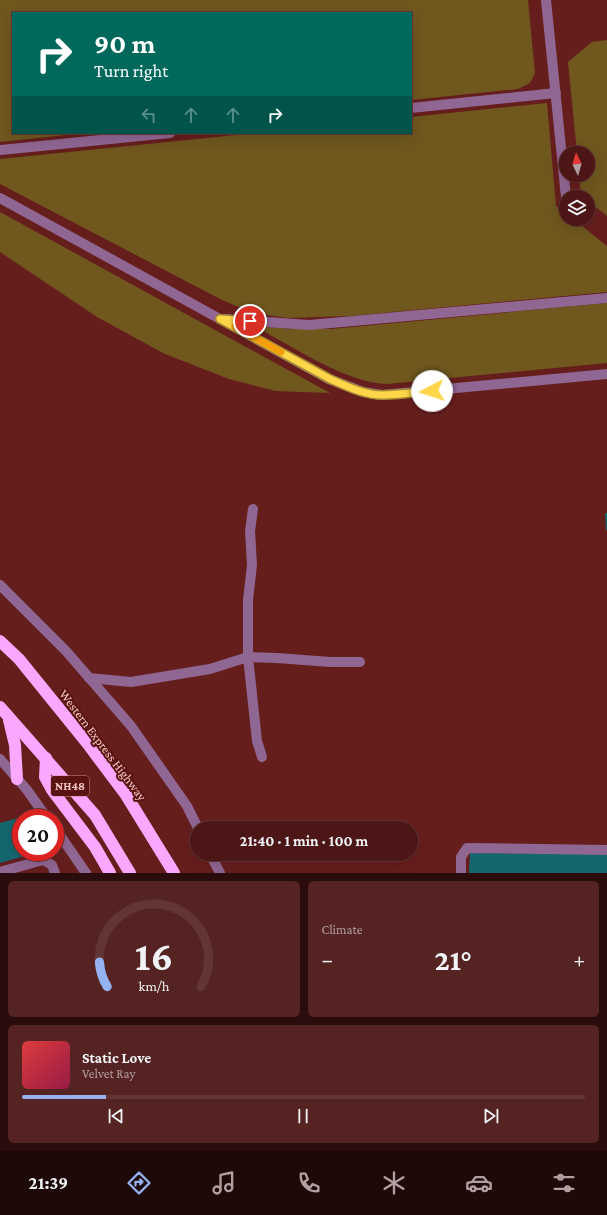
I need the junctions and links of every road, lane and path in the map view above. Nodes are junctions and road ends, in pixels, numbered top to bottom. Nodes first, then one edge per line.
1 (546, 0) edge
2 (556, 93) junction
3 (412, 108) edge
4 (160, 134) edge
5 (1, 150) edge
6 (565, 190) edge
7 (0, 198) edge
8 (607, 298) edge
9 (220, 319) junction
10 (607, 374) edge
11 (253, 509) dead end
12 (0, 585) edge
13 (0, 641) edge
14 (248, 657) junction
15 (360, 662) dead end
16 (89, 678) junction
17 (4, 712) edge
18 (262, 757) dead end
19 (46, 758) junction
20 (0, 760) edge
21 (17, 779) junction
22 (40, 809) edge
23 (194, 821) edge
24 (64, 841) edge
25 (607, 850) edge
26 (214, 861) edge
27 (0, 872) edge
28 (55, 873) edge
29 (86, 873) edge
30 (110, 873) edge
31 (130, 873) edge
32 (174, 873) edge
33 (220, 873) edge
34 (461, 873) edge

1 - 2 street
2 - 3 street
2 - 6 street
4 - 5 street
7 - 9 street
8 - 9 street
9 - 10 street
11 - 14 street
12 - 16 street
13 - 32 highway, Western Express Highway / NH48
14 - 15 street
14 - 16 street
14 - 18 street
16 - 23 street
17 - 19 highway, NH48
17 - 21 highway
19 - 30 highway
19 - 31 highway, NH48
20 - 21 street
21 - 22 street
24 - 29 street
25 - 34 street
26 - 33 street
27 - 28 street

